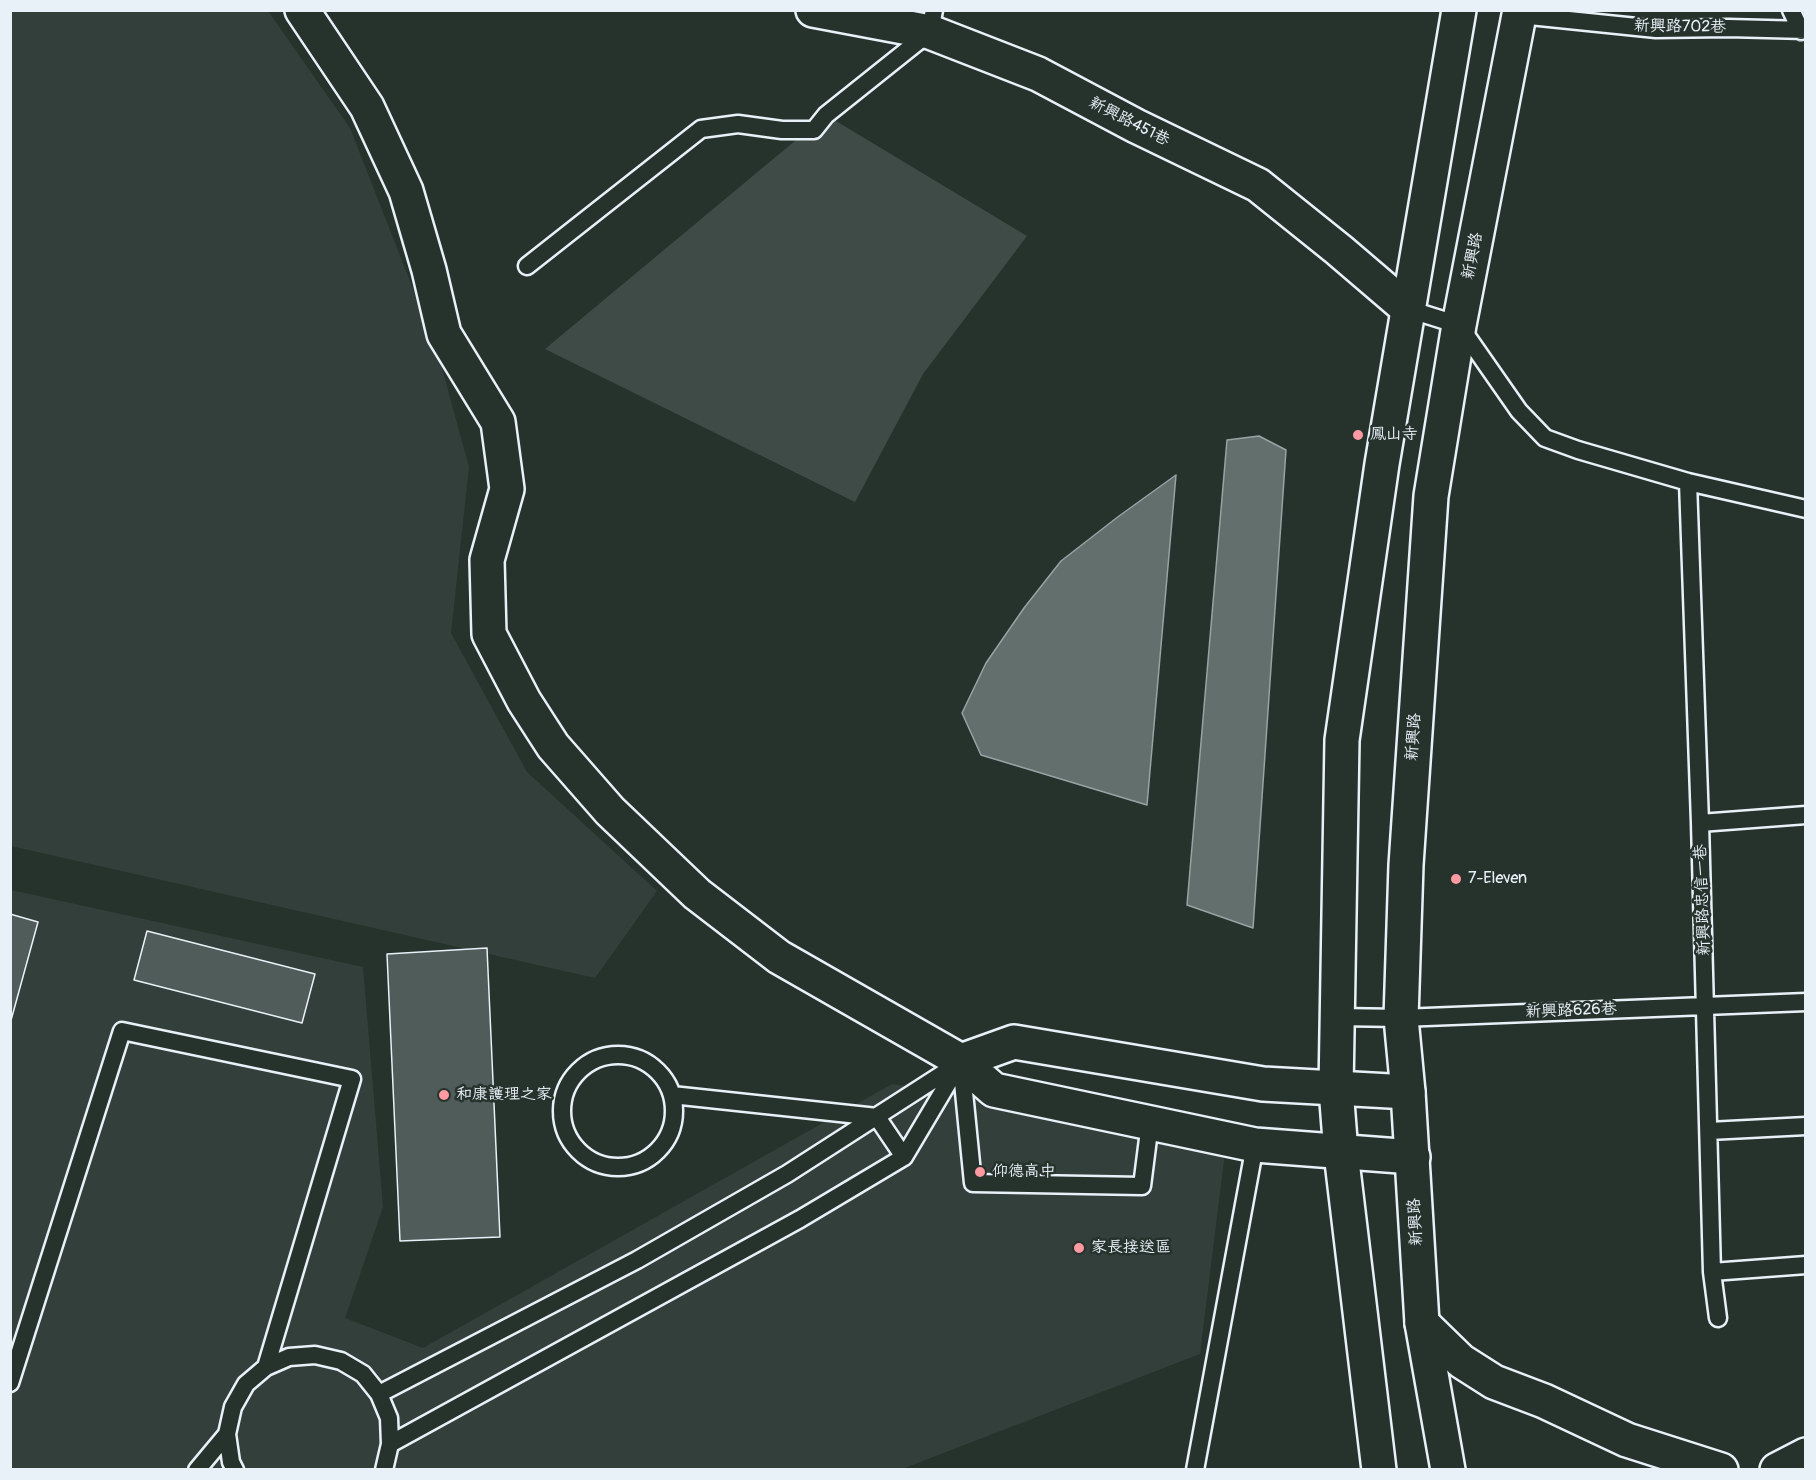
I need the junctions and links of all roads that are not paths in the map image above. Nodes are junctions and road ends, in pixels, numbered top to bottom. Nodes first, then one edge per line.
1 (302, 10) edge
2 (813, 10) edge
3 (1459, 10) edge
4 (1791, 10) edge
5 (1520, 13) edge
6 (932, 22) edge
7 (1803, 31) edge
8 (527, 266) dead end
9 (1408, 309) junction
10 (1459, 325) junction
11 (1688, 482) junction
12 (1806, 509) edge
13 (1806, 814) edge
14 (1700, 823) junction
15 (1806, 1002) edge
16 (1706, 1006) junction
17 (1337, 1017) junction
18 (1401, 1018) junction
19 (961, 1061) junction
20 (1336, 1089) junction
21 (1408, 1092) junction
22 (672, 1095) junction
23 (877, 1117) junction
24 (1150, 1123) junction
25 (1806, 1126) edge
26 (1709, 1131) junction
27 (1255, 1145) junction
28 (1341, 1153) junction
29 (904, 1157) junction
30 (1413, 1157) junction
31 (1806, 1265) edge
32 (1712, 1272) junction
33 (1718, 1318) dead end
34 (1422, 1323) junction
35 (266, 1367) junction
36 (10, 1383) edge
37 (379, 1394) junction
38 (227, 1434) junction
39 (390, 1444) junction
40 (1806, 1455) edge
41 (196, 1470) edge
42 (235, 1470) edge
43 (384, 1470) edge
44 (1195, 1470) edge
45 (1379, 1470) edge
46 (1448, 1470) edge
47 (1721, 1470) edge
48 (1777, 1470) edge

1 - 19 street
2 - 6 street, 新興路451巷
3 - 9 street
4 - 7 lane
5 - 7 lane, 新興路702巷
5 - 10 street, 新興路
6 - 8 lane
6 - 9 street, 新興路451巷
9 - 10 lane
9 - 17 street
10 - 11 lane
10 - 18 street, 新興路
11 - 12 lane
11 - 14 lane, 新興路忠信一巷
13 - 14 lane
14 - 16 lane, 新興路忠信一巷
15 - 16 lane, 新興路626巷
16 - 18 lane, 新興路626巷
16 - 26 lane, 新興路忠信一巷
17 - 18 lane, 新興路626巷
17 - 20 street
18 - 21 street, 新興路
19 - 20 street
19 - 23 lane
19 - 24 street
19 - 24 lane
19 - 29 lane
20 - 21 street
20 - 28 street
21 - 30 street, 新興路
22 - 22 lane
22 - 23 lane
23 - 29 lane
23 - 37 lane
24 - 27 street
25 - 26 lane
26 - 32 lane, 新興路忠信一巷
27 - 28 street
27 - 44 lane
28 - 30 street
28 - 45 street
29 - 39 lane
30 - 34 street, 新興路
31 - 32 lane
32 - 33 lane, 新興路忠信一巷
34 - 46 street, 新興路
34 - 47 street
35 - 36 lane
35 - 37 lane
35 - 38 lane
37 - 39 lane
38 - 41 lane
38 - 42 lane
39 - 43 lane
40 - 48 street

